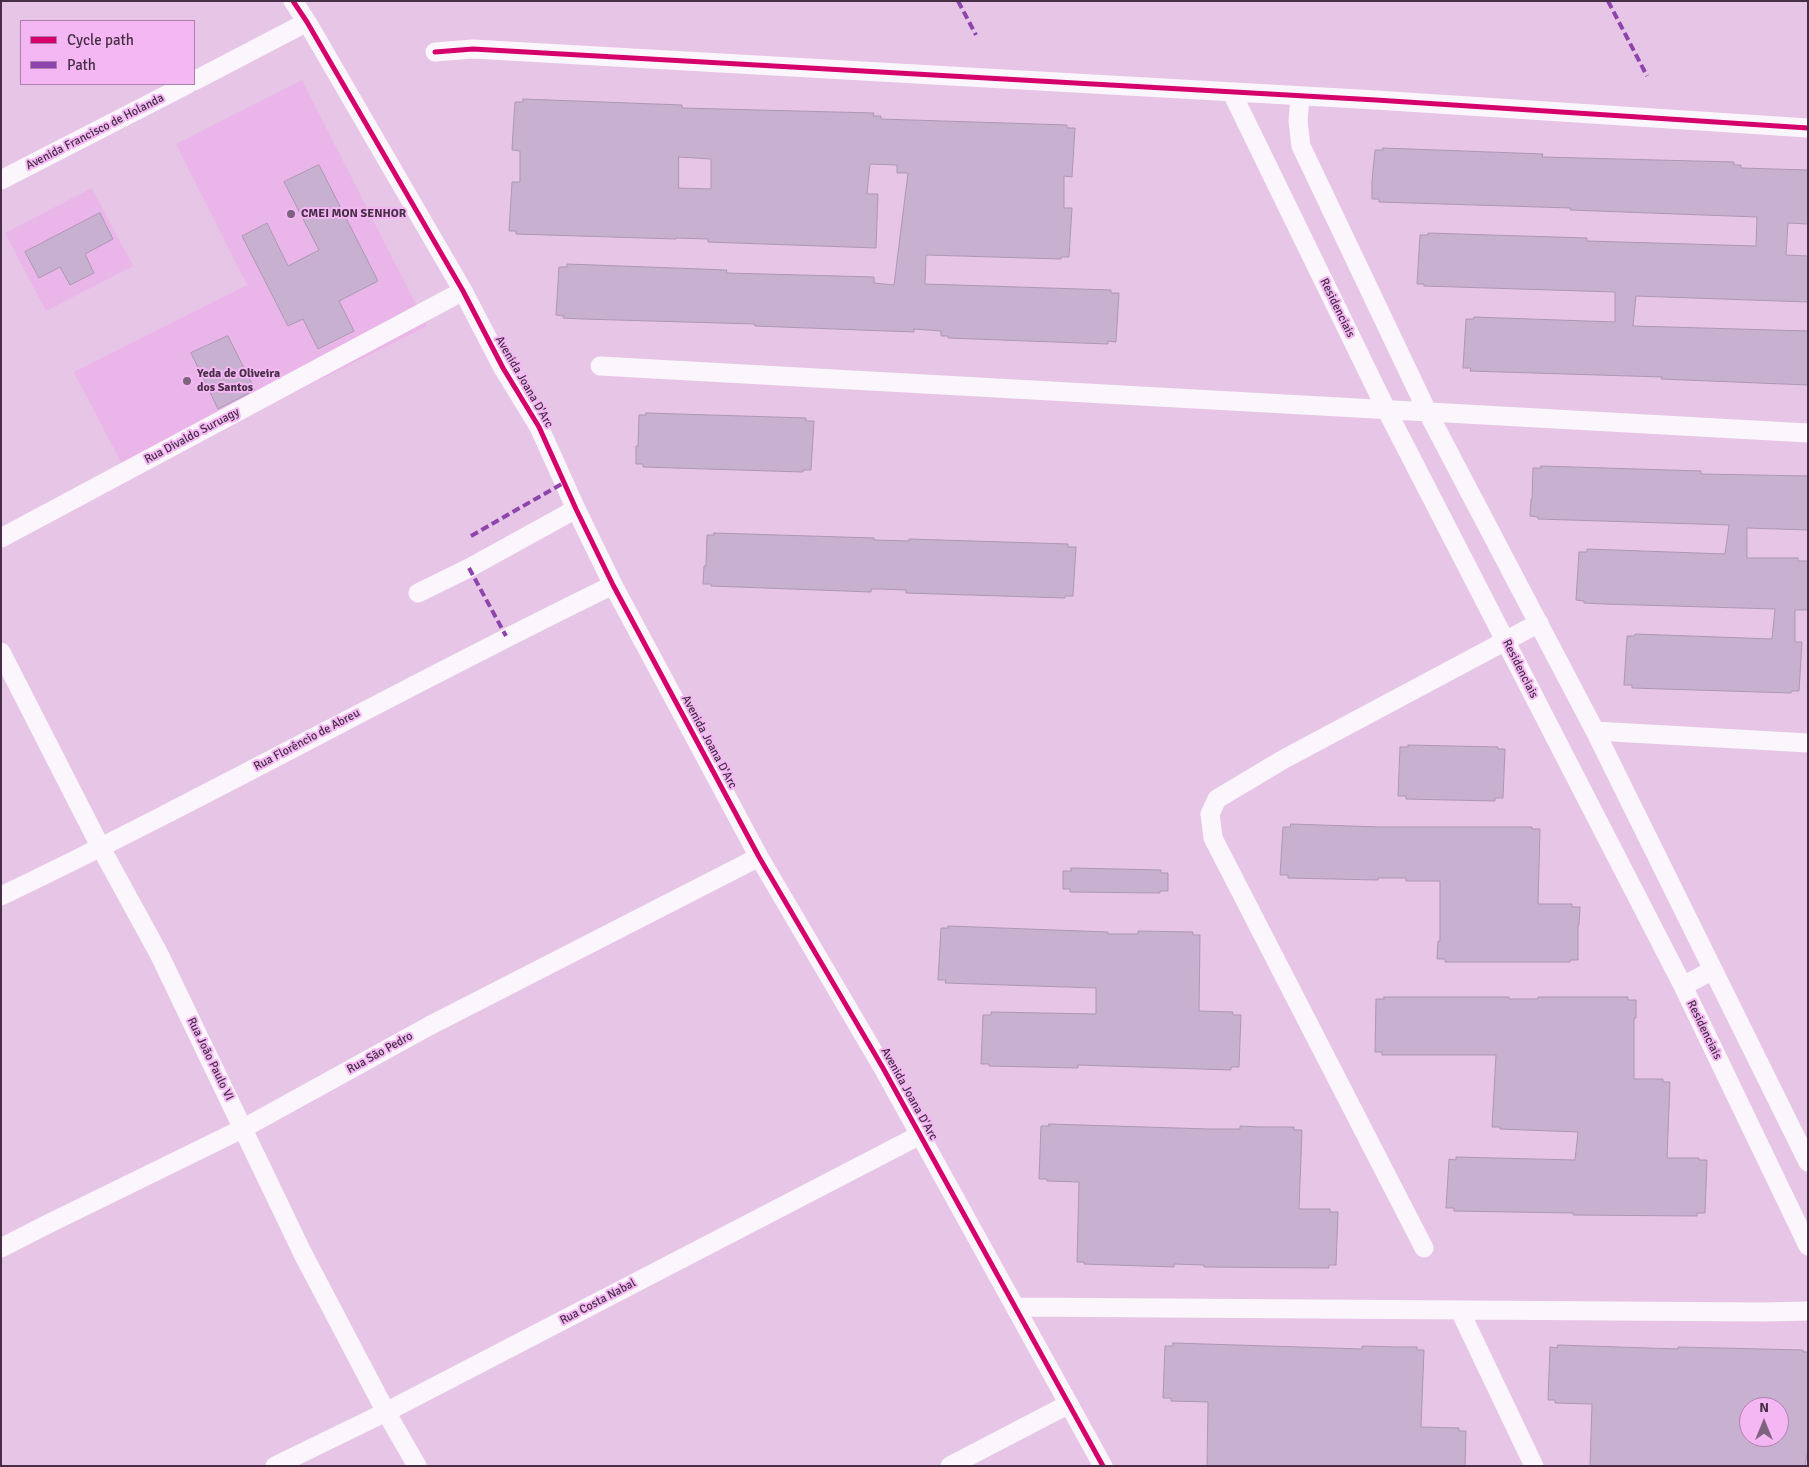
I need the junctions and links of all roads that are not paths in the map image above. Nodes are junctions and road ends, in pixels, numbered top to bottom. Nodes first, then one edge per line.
1 (292, 1) edge
2 (307, 22) junction
3 (435, 52) dead end
4 (195, 80) edge
5 (186, 85) edge
6 (1232, 93) junction
7 (1300, 96) junction
8 (1808, 128) edge
9 (1, 180) edge
10 (463, 291) junction
11 (600, 366) dead end
12 (1386, 409) junction
13 (1426, 411) junction
14 (1808, 433) edge
15 (576, 509) junction
16 (1, 538) edge
17 (613, 585) junction
18 (418, 592) dead end
19 (1539, 623) junction
20 (1505, 641) junction
21 (1, 652) edge
22 (1594, 731) junction
23 (1808, 743) edge
24 (101, 848) junction
25 (759, 857) junction
26 (1, 896) edge
27 (1713, 970) junction
28 (1683, 986) junction
29 (244, 1128) junction
30 (920, 1135) junction
31 (1808, 1162) edge
32 (1808, 1246) edge
33 (1, 1248) edge
34 (1424, 1248) dead end
35 (1016, 1307) junction
36 (1460, 1311) junction
37 (1808, 1311) edge
38 (1069, 1404) junction
39 (386, 1412) junction
40 (275, 1466) edge
41 (417, 1466) edge
42 (950, 1466) edge
43 (1103, 1466) edge
44 (1534, 1466) edge

1 - 2 street, Avenida Joana D'Arc
2 - 4 street
2 - 10 street, Avenida Joana D'Arc
3 - 6 street
5 - 9 street, Avenida Francisco de Holanda
6 - 7 street
6 - 12 street, Residenciais
7 - 8 street
7 - 13 street
10 - 15 street, Avenida Joana D'Arc
10 - 16 street, Rua Divaldo Suruagy
11 - 12 street
12 - 13 street
12 - 20 street, Residenciais
13 - 14 street
13 - 19 street
15 - 17 street, Avenida Joana D'Arc
15 - 18 street
17 - 24 street, Rua Florêncio de Abreu
17 - 25 street, Avenida Joana D'Arc
19 - 20 street
19 - 22 street
20 - 28 street, Residenciais
20 - 34 street
21 - 24 street, Rua João Paulo VI
22 - 23 street
22 - 27 street
24 - 26 street, Rua Florêncio de Abreu
24 - 29 street, Rua João Paulo VI
25 - 29 street, Rua São Pedro
25 - 30 street, Avenida Joana D'Arc
27 - 28 street
27 - 31 street
28 - 32 street, Residenciais
29 - 33 street, Rua São Pedro
29 - 39 street, Rua João Paulo VI
30 - 35 street, Avenida Joana D'Arc
30 - 39 street, Rua Costa Nabal
35 - 36 street
35 - 38 street, Avenida Joana D'Arc
36 - 37 street
36 - 44 street
38 - 42 street
38 - 43 street, Avenida Joana D'Arc
39 - 40 street, Rua Costa Nabal
39 - 41 street, Rua João Paulo VI

